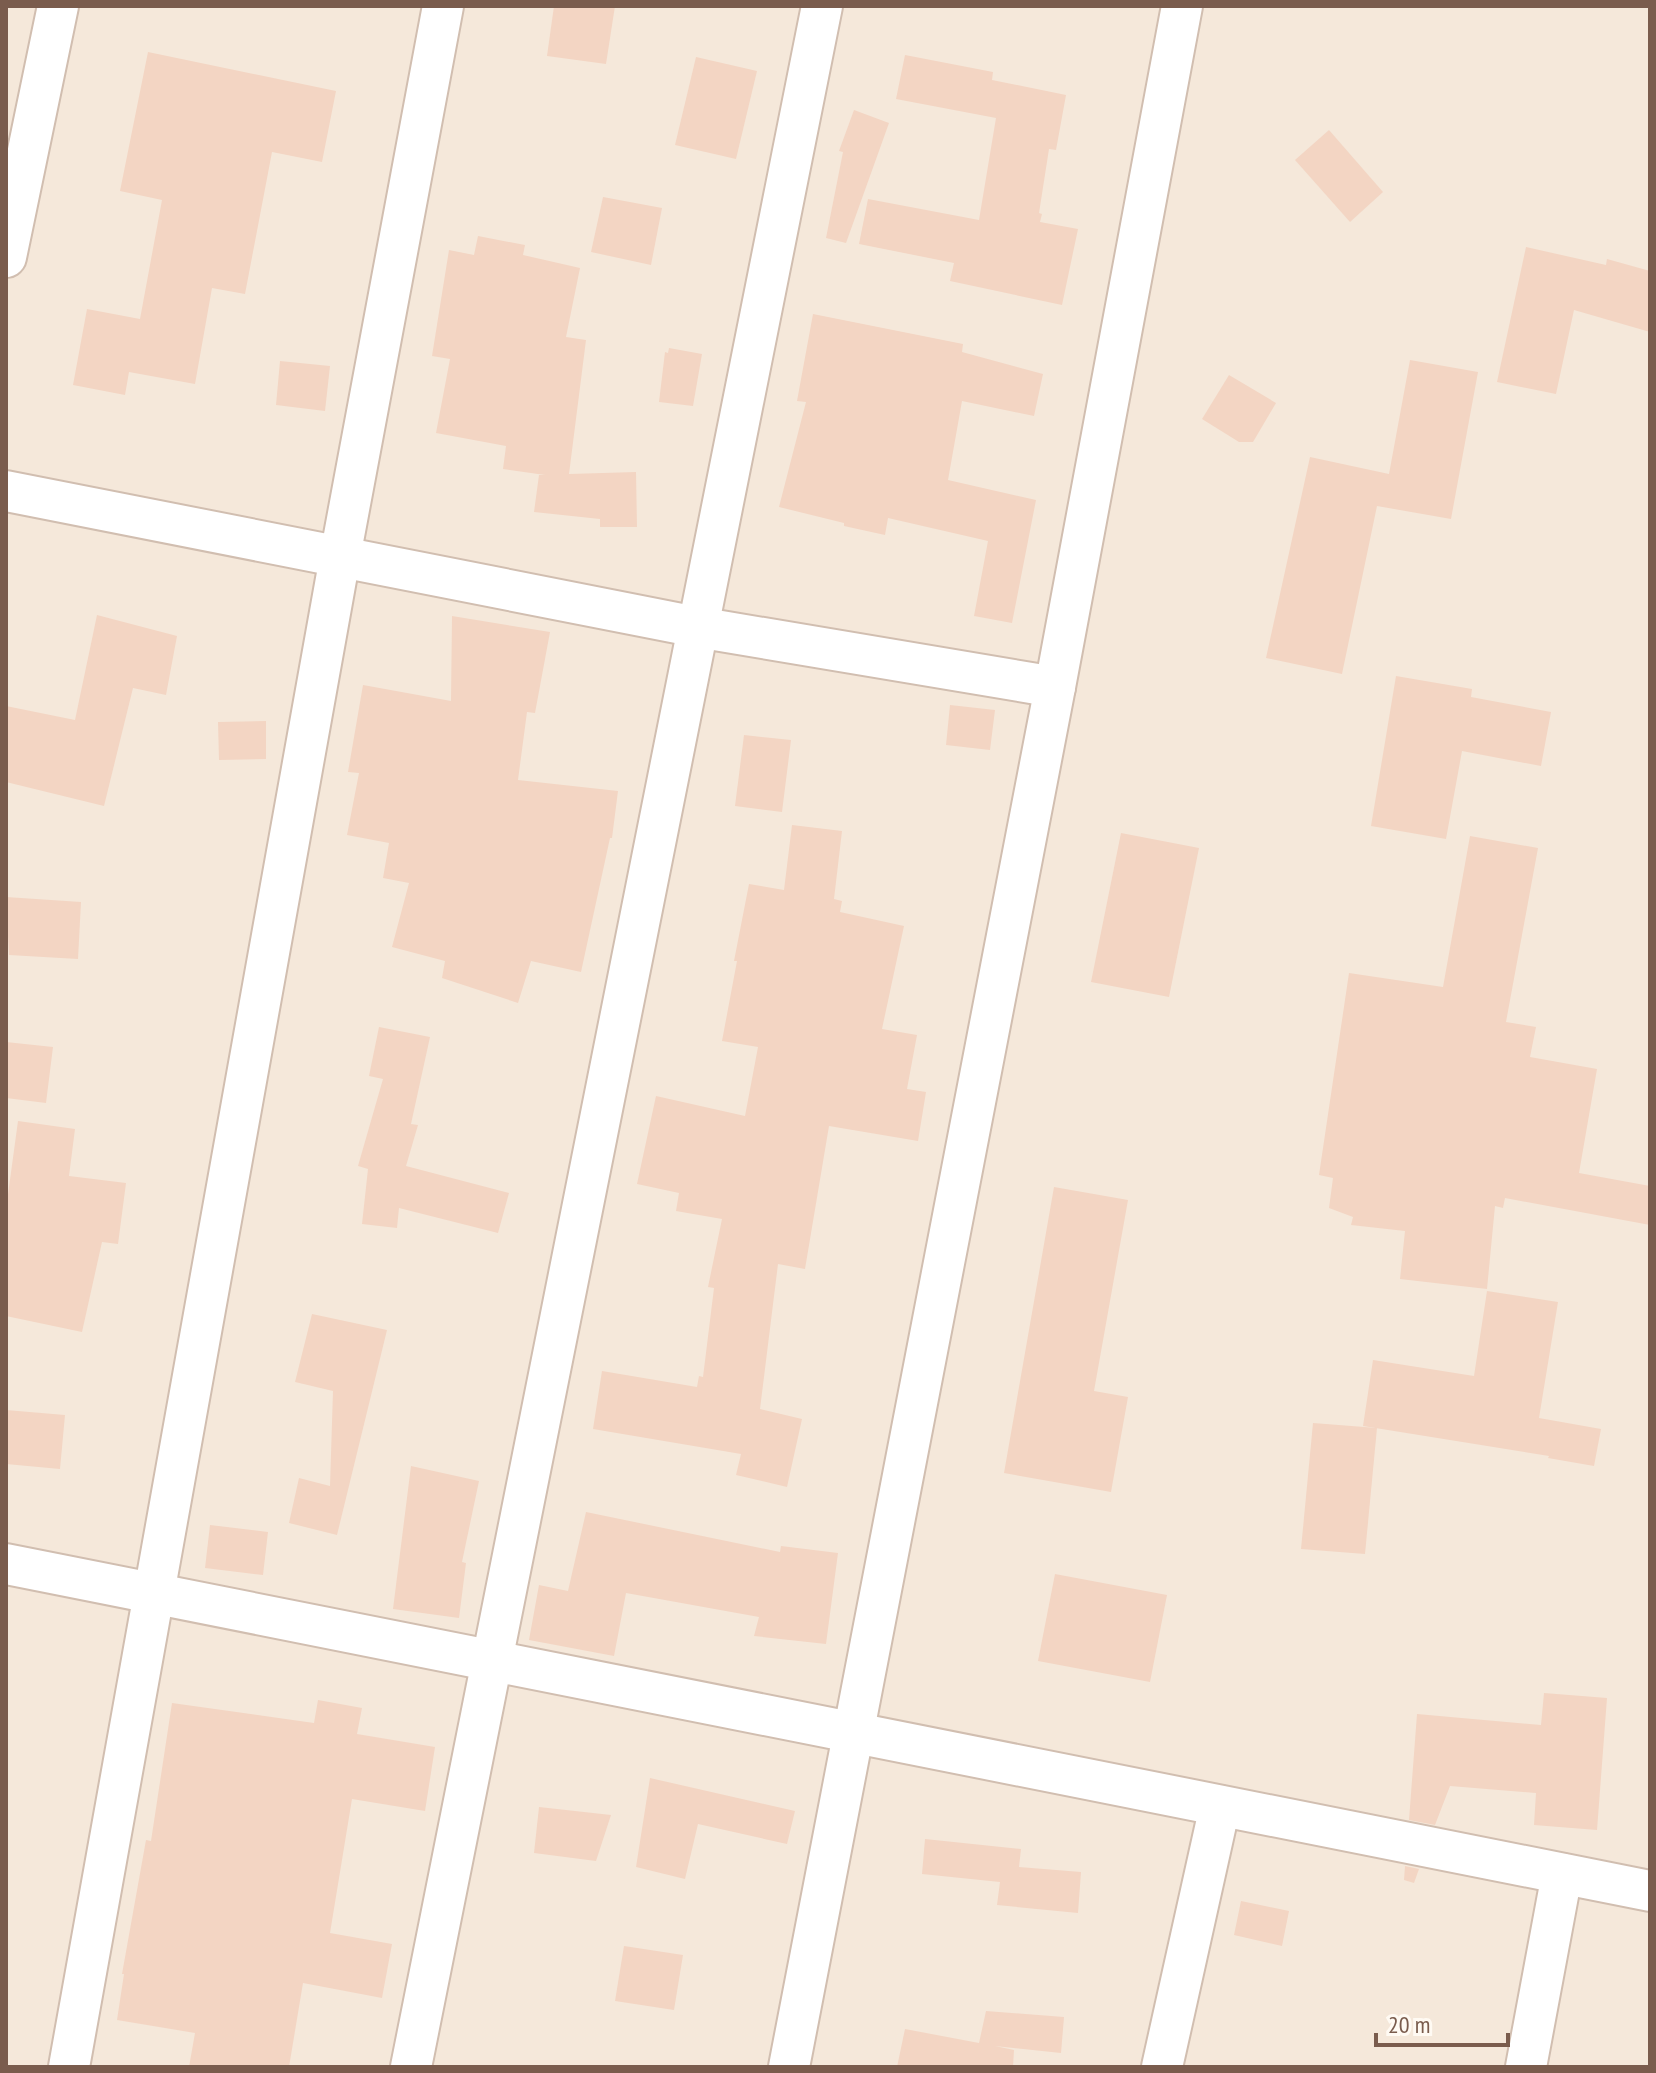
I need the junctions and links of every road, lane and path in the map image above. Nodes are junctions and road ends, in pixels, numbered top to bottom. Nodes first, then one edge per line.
1 (58, 6) edge
2 (443, 6) edge
3 (822, 6) edge
4 (1182, 6) edge
5 (6, 257) edge
6 (6, 491) edge
7 (340, 557) junction
8 (697, 627) junction
9 (1055, 687) junction
10 (6, 1564) edge
11 (154, 1593) junction
12 (492, 1661) junction
13 (853, 1733) junction
14 (1220, 1806) junction
15 (1562, 1874) junction
16 (1650, 1891) edge
17 (69, 2067) edge
18 (411, 2067) edge
19 (789, 2067) edge
20 (1162, 2067) edge
21 (1526, 2067) edge

1 - 5 street
2 - 7 street
3 - 8 street
4 - 9 street
6 - 7 street
7 - 8 street
7 - 11 street
8 - 9 street
8 - 12 street
9 - 13 street
10 - 11 street
11 - 12 street
11 - 17 street
12 - 13 street
12 - 18 street
13 - 14 street
13 - 19 street
14 - 15 street
14 - 20 street
15 - 16 street
15 - 21 street

